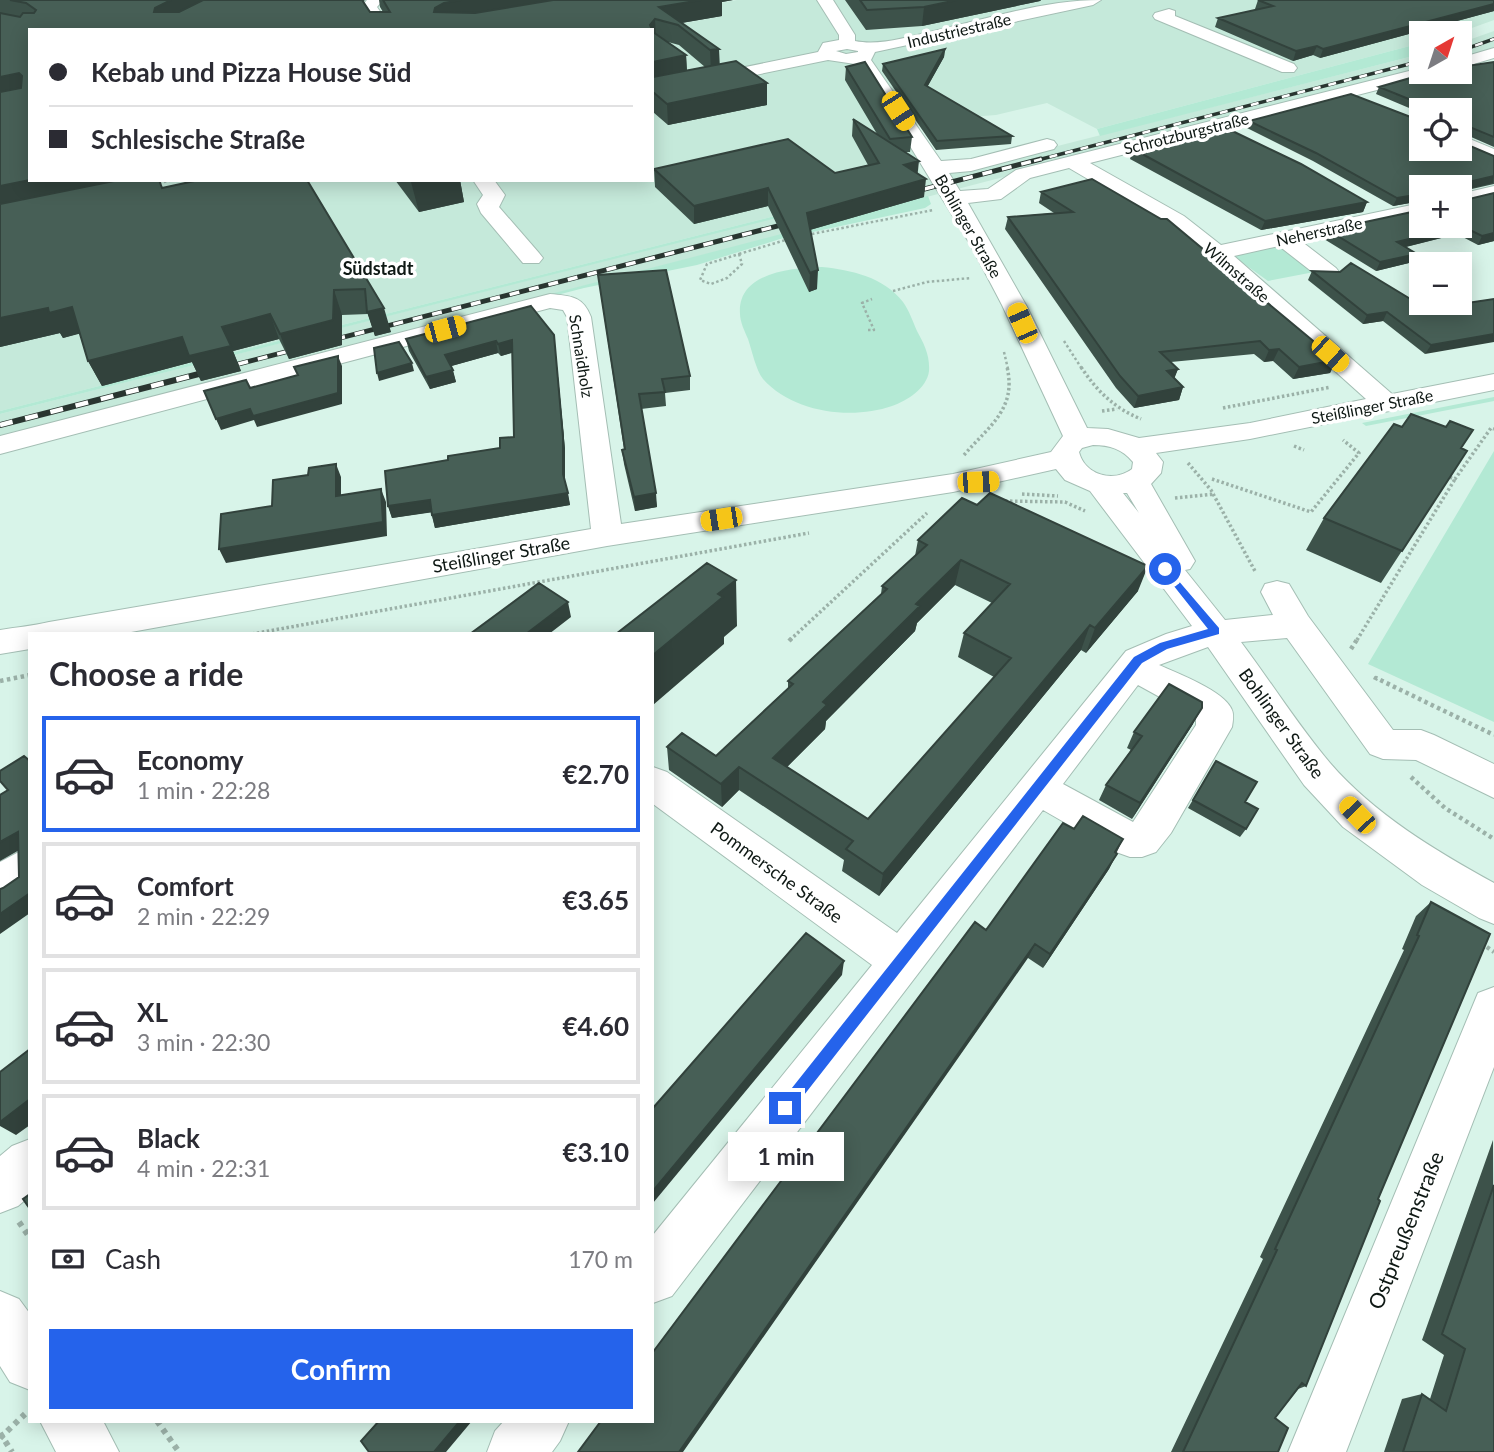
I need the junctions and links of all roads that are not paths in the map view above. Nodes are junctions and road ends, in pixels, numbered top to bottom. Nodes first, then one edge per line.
1 (375, 0) edge
2 (825, 0) edge
3 (1093, 0) edge
4 (1061, 3) edge
5 (1149, 5) dead end
6 (974, 26) junction
7 (382, 28) edge
8 (991, 37) dead end
9 (857, 50) junction
10 (1490, 55) edge
11 (1472, 60) edge
12 (691, 65) dead end
13 (1288, 68) dead end
14 (1409, 76) edge
15 (706, 80) junction
16 (654, 91) edge
17 (1347, 92) junction
18 (1372, 102) edge
19 (1219, 125) junction
20 (1244, 137) edge
21 (1472, 147) edge
22 (1071, 151) junction
23 (1494, 157) edge
24 (935, 168) junction
25 (484, 182) edge
26 (1494, 192) edge
27 (1472, 197) edge
28 (1366, 202) edge
29 (955, 203) junction
30 (1409, 212) edge
31 (1390, 216) junction
32 (1283, 239) junction
33 (1217, 253) junction
34 (531, 258) dead end
35 (1328, 273) edge
36 (1494, 382) edge
37 (1378, 396) junction
38 (0, 445) edge
39 (1142, 453) junction
40 (1085, 466) junction
41 (607, 536) junction
42 (1277, 592) dead end
43 (1296, 625) junction
44 (1215, 631) junction
45 (61, 632) edge
46 (28, 637) edge
47 (0, 642) edge
48 (1133, 667) junction
49 (1494, 782) edge
50 (654, 784) edge
51 (1037, 788) junction
52 (28, 865) edge
53 (0, 884) edge
54 (1494, 905) edge
55 (900, 960) junction
56 (1494, 1007) edge
57 (28, 1166) edge
58 (0, 1188) edge
59 (654, 1276) edge
60 (0, 1318) edge
61 (28, 1359) edge
62 (70, 1423) edge
63 (538, 1423) edge
64 (90, 1452) edge
65 (516, 1452) edge
66 (1317, 1452) edge

1 - 7 street
2 - 9 street, Bohlinger Straße
3 - 4 street, Industriestraße
4 - 6 street, Industriestraße
5 - 13 street
6 - 8 street
6 - 9 street, Industriestraße
9 - 15 street, Industriestraße
9 - 24 street, Bohlinger Straße
10 - 11 street
12 - 15 street
14 - 17 street, Schrotzburgstraße
15 - 16 street
17 - 18 street
17 - 19 street, Schrotzburgstraße
19 - 20 street
19 - 22 street, Schrotzburgstraße
21 - 23 street
22 - 24 street, Bohlinger Straße
22 - 29 street, Schrotzburgstraße
22 - 33 street, Wilmstraße
24 - 29 street, Bohlinger Straße
25 - 34 street
26 - 27 street
28 - 31 street
29 - 40 street, Bohlinger Straße
30 - 31 street, Neherstraße
31 - 32 street, Neherstraße
32 - 33 street, Neherstraße
32 - 35 street
33 - 37 street, Wilmstraße
36 - 37 street, Steißlinger Straße
37 - 39 street, Steißlinger Straße
38 - 41 street, Schnaidholz
39 - 40 street, Steißlinger Straße
39 - 40 street, Steißlinger Straße
39 - 44 street, Bohlinger Straße
40 - 41 street, Steißlinger Straße
40 - 44 street, Bohlinger Straße
41 - 45 street, Steißlinger Straße
42 - 43 street
43 - 44 street
43 - 49 street
44 - 48 street
44 - 54 street, Bohlinger Straße
46 - 47 street
48 - 51 street
48 - 51 street
50 - 55 street, Pommersche Straße
51 - 55 street
52 - 53 street
55 - 59 street
56 - 66 street, Ostpreußenstraße
57 - 58 street
60 - 61 street
62 - 64 street
63 - 65 street

